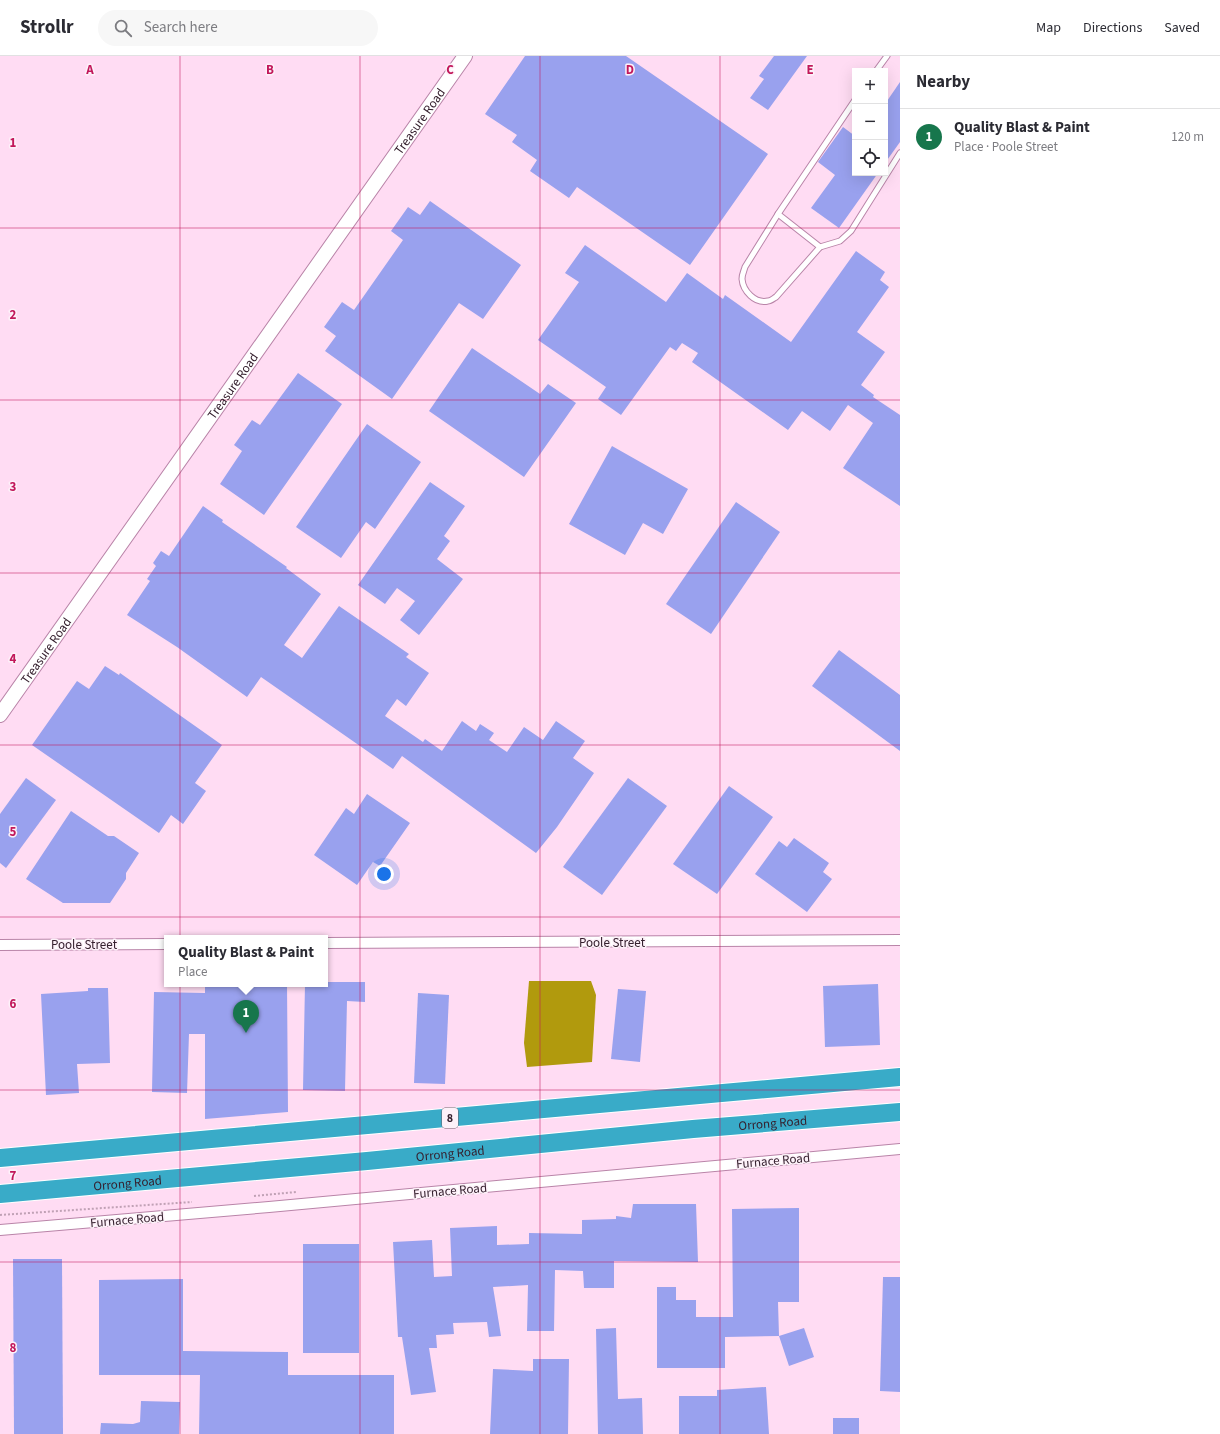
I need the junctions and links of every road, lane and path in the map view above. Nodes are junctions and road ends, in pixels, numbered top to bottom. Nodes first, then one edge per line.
1 (465, 56) edge
2 (886, 56) edge
3 (878, 68) edge
4 (852, 104) edge
5 (900, 153) edge
6 (778, 214) junction
7 (820, 247) junction
8 (0, 715) edge
9 (900, 940) edge
10 (328, 943) edge
11 (0, 944) edge
12 (164, 944) edge
13 (900, 1077) edge
14 (900, 1112) edge
15 (900, 1148) edge
16 (0, 1158) edge
17 (303, 1192) dead end
18 (0, 1194) edge
19 (247, 1197) dead end
20 (192, 1202) dead end
21 (0, 1216) edge
22 (0, 1230) edge

1 - 8 street, Treasure Road
2 - 3 lane
4 - 6 lane
5 - 7 lane
6 - 7 lane
6 - 7 lane
9 - 10 street, Poole Street
11 - 12 street, Poole Street
13 - 16 highway, 8
14 - 18 highway, Orrong Road
15 - 22 street, Furnace Road
17 - 19 path
20 - 21 path

